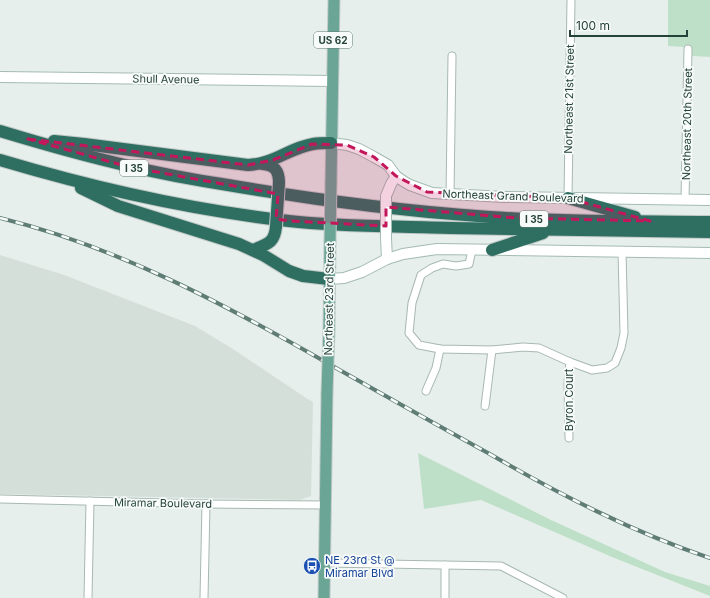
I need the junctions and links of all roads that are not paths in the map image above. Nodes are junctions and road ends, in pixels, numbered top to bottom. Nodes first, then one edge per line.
1 (334, 0) edge
2 (571, 0) edge
3 (688, 49) dead end
4 (452, 56) dead end
5 (0, 77) edge
6 (332, 81) junction
7 (0, 131) edge
8 (28, 139) junction
9 (331, 143) junction
10 (0, 160) edge
11 (263, 164) junction
12 (396, 176) junction
13 (62, 179) junction
14 (450, 195) junction
15 (568, 198) junction
16 (685, 200) junction
17 (710, 200) edge
18 (650, 221) junction
19 (710, 222) edge
20 (554, 229) junction
21 (710, 232) edge
22 (253, 250) junction
23 (472, 250) junction
24 (492, 250) junction
25 (622, 252) junction
26 (710, 253) edge
27 (387, 259) junction
28 (329, 279) junction
29 (440, 349) junction
30 (492, 350) junction
31 (570, 362) junction
32 (426, 391) dead end
33 (486, 406) dead end
34 (569, 438) dead end
35 (0, 499) edge
36 (90, 501) junction
37 (206, 504) junction
38 (326, 505) junction
39 (325, 563) junction
40 (445, 565) junction
41 (88, 598) edge
42 (204, 598) edge
43 (324, 598) edge
44 (445, 598) edge
45 (563, 598) edge

1 - 6 main road, Northeast 23rd Street / US 62
2 - 15 street, Northeast 21st Street
3 - 16 street, Northeast 20th Street
4 - 14 street
5 - 6 main road, Shull Avenue
6 - 9 main road, Northeast 23rd Street / US 62
7 - 8 highway, I 35
8 - 11 highway
8 - 18 highway, I 35
9 - 11 highway
9 - 12 main road, Northeast Grand Boulevard
9 - 28 main road, Northeast 23rd Street / US 62, bridge
10 - 13 highway, I 35
11 - 22 highway, bridge
12 - 14 main road, Northeast Grand Boulevard
12 - 27 main road, bridge
13 - 20 highway, I 35
13 - 22 highway
14 - 15 main road, Northeast Grand Boulevard
15 - 16 main road, Northeast Grand Boulevard
15 - 18 highway
16 - 17 main road, Northeast Grand Boulevard
18 - 19 highway, I 35
20 - 21 highway, I 35
20 - 24 highway
22 - 28 highway
23 - 24 main road
23 - 27 main road
23 - 29 street
24 - 25 main road
25 - 26 main road
25 - 31 street
27 - 28 main road
28 - 38 main road, Northeast 23rd Street, bridge
29 - 30 street
29 - 32 street
30 - 31 street
30 - 33 street
31 - 34 street, Byron Court
35 - 36 street, Miramar Boulevard
36 - 37 street, Miramar Boulevard
36 - 41 street
37 - 38 street, Miramar Boulevard
37 - 42 street
38 - 39 main road, Northeast 23rd Street
39 - 40 street
39 - 43 main road, Northeast 23rd Street
40 - 44 street
40 - 45 street

